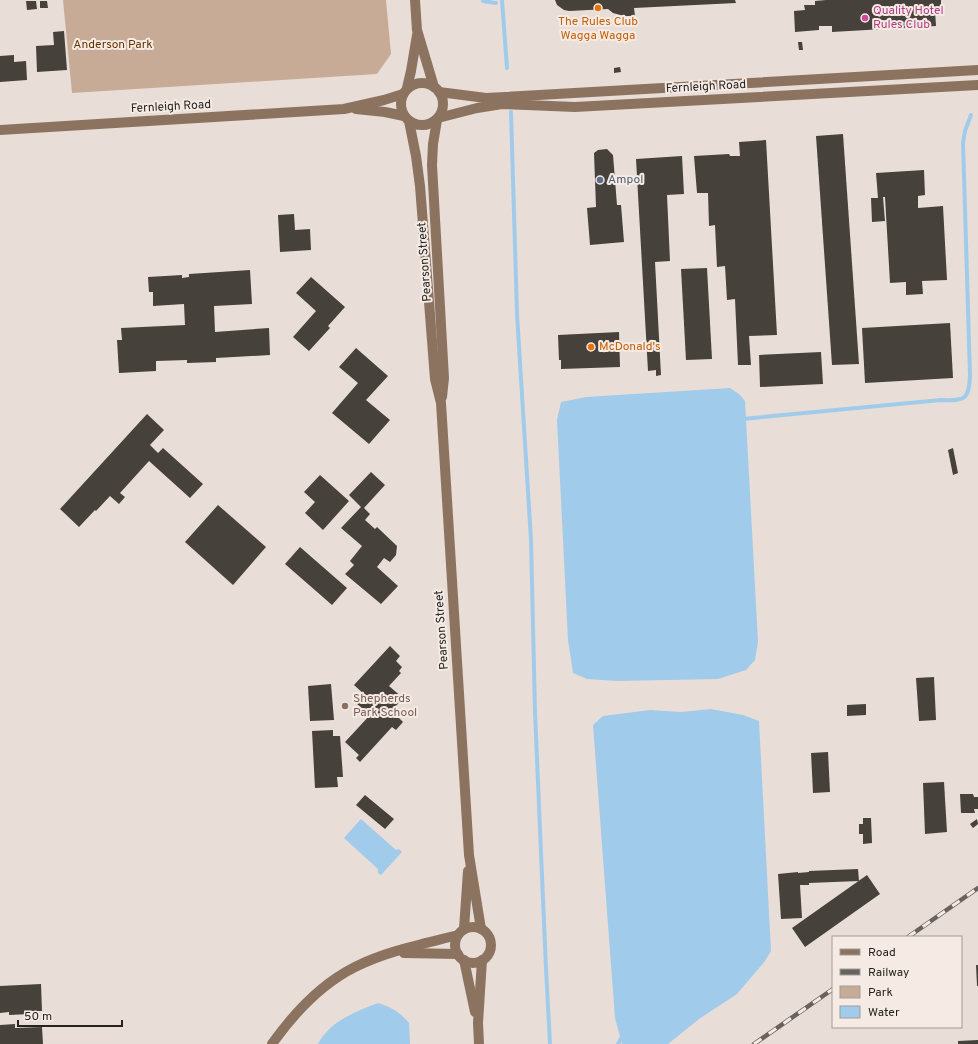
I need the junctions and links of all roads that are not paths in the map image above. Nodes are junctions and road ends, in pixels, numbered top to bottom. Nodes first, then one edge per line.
1 (415, 0) edge
2 (417, 30) junction
3 (978, 70) edge
4 (978, 85) edge
5 (437, 90) junction
6 (405, 91) junction
7 (344, 109) junction
8 (406, 119) junction
9 (437, 119) junction
10 (0, 130) edge
11 (441, 403) junction
12 (469, 854) junction
13 (481, 929) junction
14 (461, 932) junction
15 (392, 953) junction
16 (461, 957) junction
17 (482, 960) junction
18 (478, 1023) junction
19 (272, 1044) edge
20 (479, 1044) edge

1 - 2 street
2 - 5 street
2 - 6 street
3 - 5 street, Fernleigh Road
4 - 9 street, Fernleigh Road
5 - 6 street
5 - 9 street
6 - 7 street, Fernleigh Road
6 - 8 street
7 - 8 street, Fernleigh Road
7 - 10 street, Fernleigh Road
8 - 9 street
8 - 11 street, Pearson Street
9 - 11 street, Pearson Street
11 - 12 street, Pearson Street
12 - 13 street, Pearson Street
12 - 14 street, Pearson Street
13 - 14 street
13 - 17 street, Pearson Street
14 - 15 street
14 - 16 street, Pearson Street
15 - 16 street
15 - 19 street
16 - 17 street
16 - 18 street, Pearson Street
17 - 18 street, Pearson Street
18 - 20 street, Pearson Street

